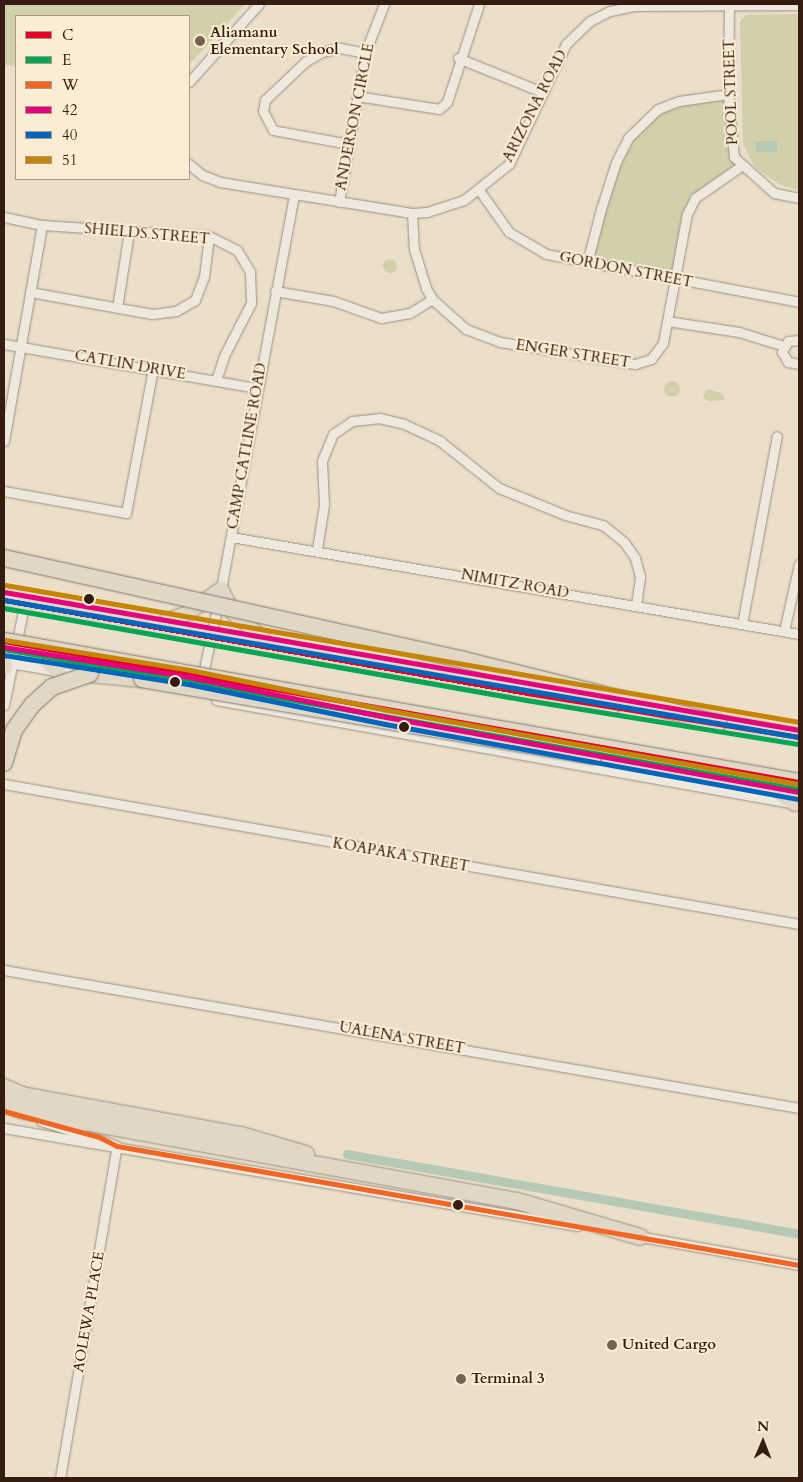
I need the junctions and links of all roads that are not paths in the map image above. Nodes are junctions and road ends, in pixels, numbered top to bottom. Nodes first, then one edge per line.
1 (259, 4) edge
2 (384, 4) edge
3 (478, 4) edge
4 (788, 4) edge
5 (699, 5) edge
6 (799, 5) edge
7 (620, 6) edge
8 (729, 6) junction
9 (365, 53) junction
10 (458, 58) junction
11 (190, 81) edge
12 (542, 92) junction
13 (728, 94) junction
14 (357, 96) junction
15 (349, 144) junction
16 (190, 165) edge
17 (741, 166) junction
18 (479, 190) junction
19 (294, 195) junction
20 (799, 198) edge
21 (339, 202) junction
22 (412, 213) junction
23 (4, 217) edge
24 (42, 225) junction
25 (129, 231) junction
26 (209, 236) junction
27 (587, 264) junction
28 (675, 280) junction
29 (276, 291) junction
30 (30, 292) junction
31 (432, 300) junction
32 (799, 302) edge
33 (117, 308) junction
34 (667, 320) junction
35 (799, 340) edge
36 (4, 344) edge
37 (784, 346) junction
38 (19, 347) junction
39 (799, 364) edge
40 (153, 369) junction
41 (216, 380) junction
42 (256, 388) junction
43 (7, 398) edge
44 (777, 436) dead end
45 (4, 441) edge
46 (4, 491) edge
47 (231, 536) junction
48 (316, 549) junction
49 (4, 558) edge
50 (799, 564) edge
51 (221, 589) junction
52 (4, 592) edge
53 (26, 596) junction
54 (4, 600) edge
55 (636, 605) junction
56 (166, 621) junction
57 (742, 624) junction
58 (213, 630) junction
59 (784, 631) junction
60 (799, 634) edge
61 (263, 638) junction
62 (8, 646) edge
63 (36, 652) junction
64 (6, 664) edge
65 (58, 671) junction
66 (202, 679) junction
67 (217, 682) junction
68 (196, 696) junction
69 (236, 703) junction
70 (4, 705) edge
71 (386, 717) junction
72 (718, 723) junction
73 (363, 725) junction
74 (799, 730) edge
75 (799, 737) edge
76 (499, 738) junction
77 (518, 753) junction
78 (4, 763) edge
79 (799, 782) edge
80 (4, 784) edge
81 (798, 797) edge
82 (799, 924) edge
83 (4, 970) edge
84 (4, 1088) edge
85 (4, 1104) edge
86 (799, 1108) edge
87 (4, 1110) edge
88 (4, 1128) edge
89 (191, 1134) junction
90 (117, 1146) junction
91 (640, 1237) junction
92 (799, 1264) edge
93 (60, 1478) edge

1 - 11 street
2 - 9 street, ANDERSON CIRCLE
3 - 10 street
4 - 6 street, ARIZONA ROAD
4 - 8 street, ARIZONA ROAD
5 - 7 street, ARIZONA ROAD
5 - 8 street, ARIZONA ROAD
7 - 12 street, ARIZONA ROAD
8 - 13 street, POOL STREET
9 - 14 street, ANDERSON CIRCLE
9 - 15 street
10 - 12 street
10 - 14 street
12 - 18 street, ARIZONA ROAD
13 - 17 street, POOL STREET
13 - 27 street
14 - 15 street, ANDERSON CIRCLE
15 - 21 street, ANDERSON CIRCLE
16 - 19 street, ARIZONA ROAD
17 - 20 street, POOL STREET
17 - 28 street, ENGER STREET
18 - 22 street, ARIZONA ROAD
18 - 27 street, GORDON STREET
19 - 21 street, ARIZONA ROAD
19 - 29 street, CAMP CATLINE ROAD
21 - 22 street, ARIZONA ROAD
22 - 31 street
23 - 24 street, SHIELDS STREET
24 - 25 street, SHIELDS STREET
24 - 30 street
25 - 26 street, SHIELDS STREET
25 - 33 street
26 - 33 street
26 - 41 street, SHIELDS STREET
27 - 28 street, GORDON STREET
28 - 32 street, GORDON STREET
28 - 34 street, ENGER STREET
29 - 31 street
29 - 42 street, CAMP CATLINE ROAD
30 - 33 street
30 - 38 street
31 - 34 street, ENGER STREET
34 - 37 street
35 - 37 street
36 - 38 street, CATLIN DRIVE
37 - 39 street
38 - 40 street, CATLIN DRIVE
38 - 43 street
40 - 41 street, CATLIN DRIVE
40 - 46 street
41 - 42 street, CATLIN DRIVE
42 - 47 street, CAMP CATLINE ROAD
43 - 45 street
44 - 57 street
47 - 48 street, NIMITZ ROAD
47 - 51 street, CAMP CATLINE ROAD
48 - 55 street, NIMITZ ROAD
48 - 55 street
49 - 72 highway, bridge
50 - 59 street
51 - 56 main road
51 - 58 street, CAMP CATLINE ROAD
51 - 61 main road
52 - 53 main road
53 - 56 main road
53 - 62 street
54 - 72 highway, bridge
55 - 57 street, NIMITZ ROAD
56 - 58 main road
57 - 59 street, NIMITZ ROAD
58 - 61 main road
58 - 66 street, CAMP CATLINE ROAD
59 - 60 street, NIMITZ ROAD
61 - 74 main road
62 - 63 main road
62 - 64 street
62 - 79 highway, bridge
63 - 65 main road
63 - 66 main road
64 - 65 street
64 - 70 street
65 - 68 street
66 - 67 main road
66 - 68 street, CAMP CATLINE ROAD
67 - 69 main road
67 - 71 main road
68 - 69 street
69 - 73 street
71 - 73 main road
71 - 76 main road
72 - 75 highway
73 - 77 street
76 - 77 main road
76 - 81 main road
77 - 81 street
78 - 81 highway, bridge
80 - 82 street, KOAPAKA STREET
83 - 86 street, UALENA STREET
84 - 89 highway
85 - 89 highway
87 - 90 street
88 - 90 street
89 - 91 highway
90 - 91 street
90 - 93 street, AOLEWA PLACE
91 - 92 street

